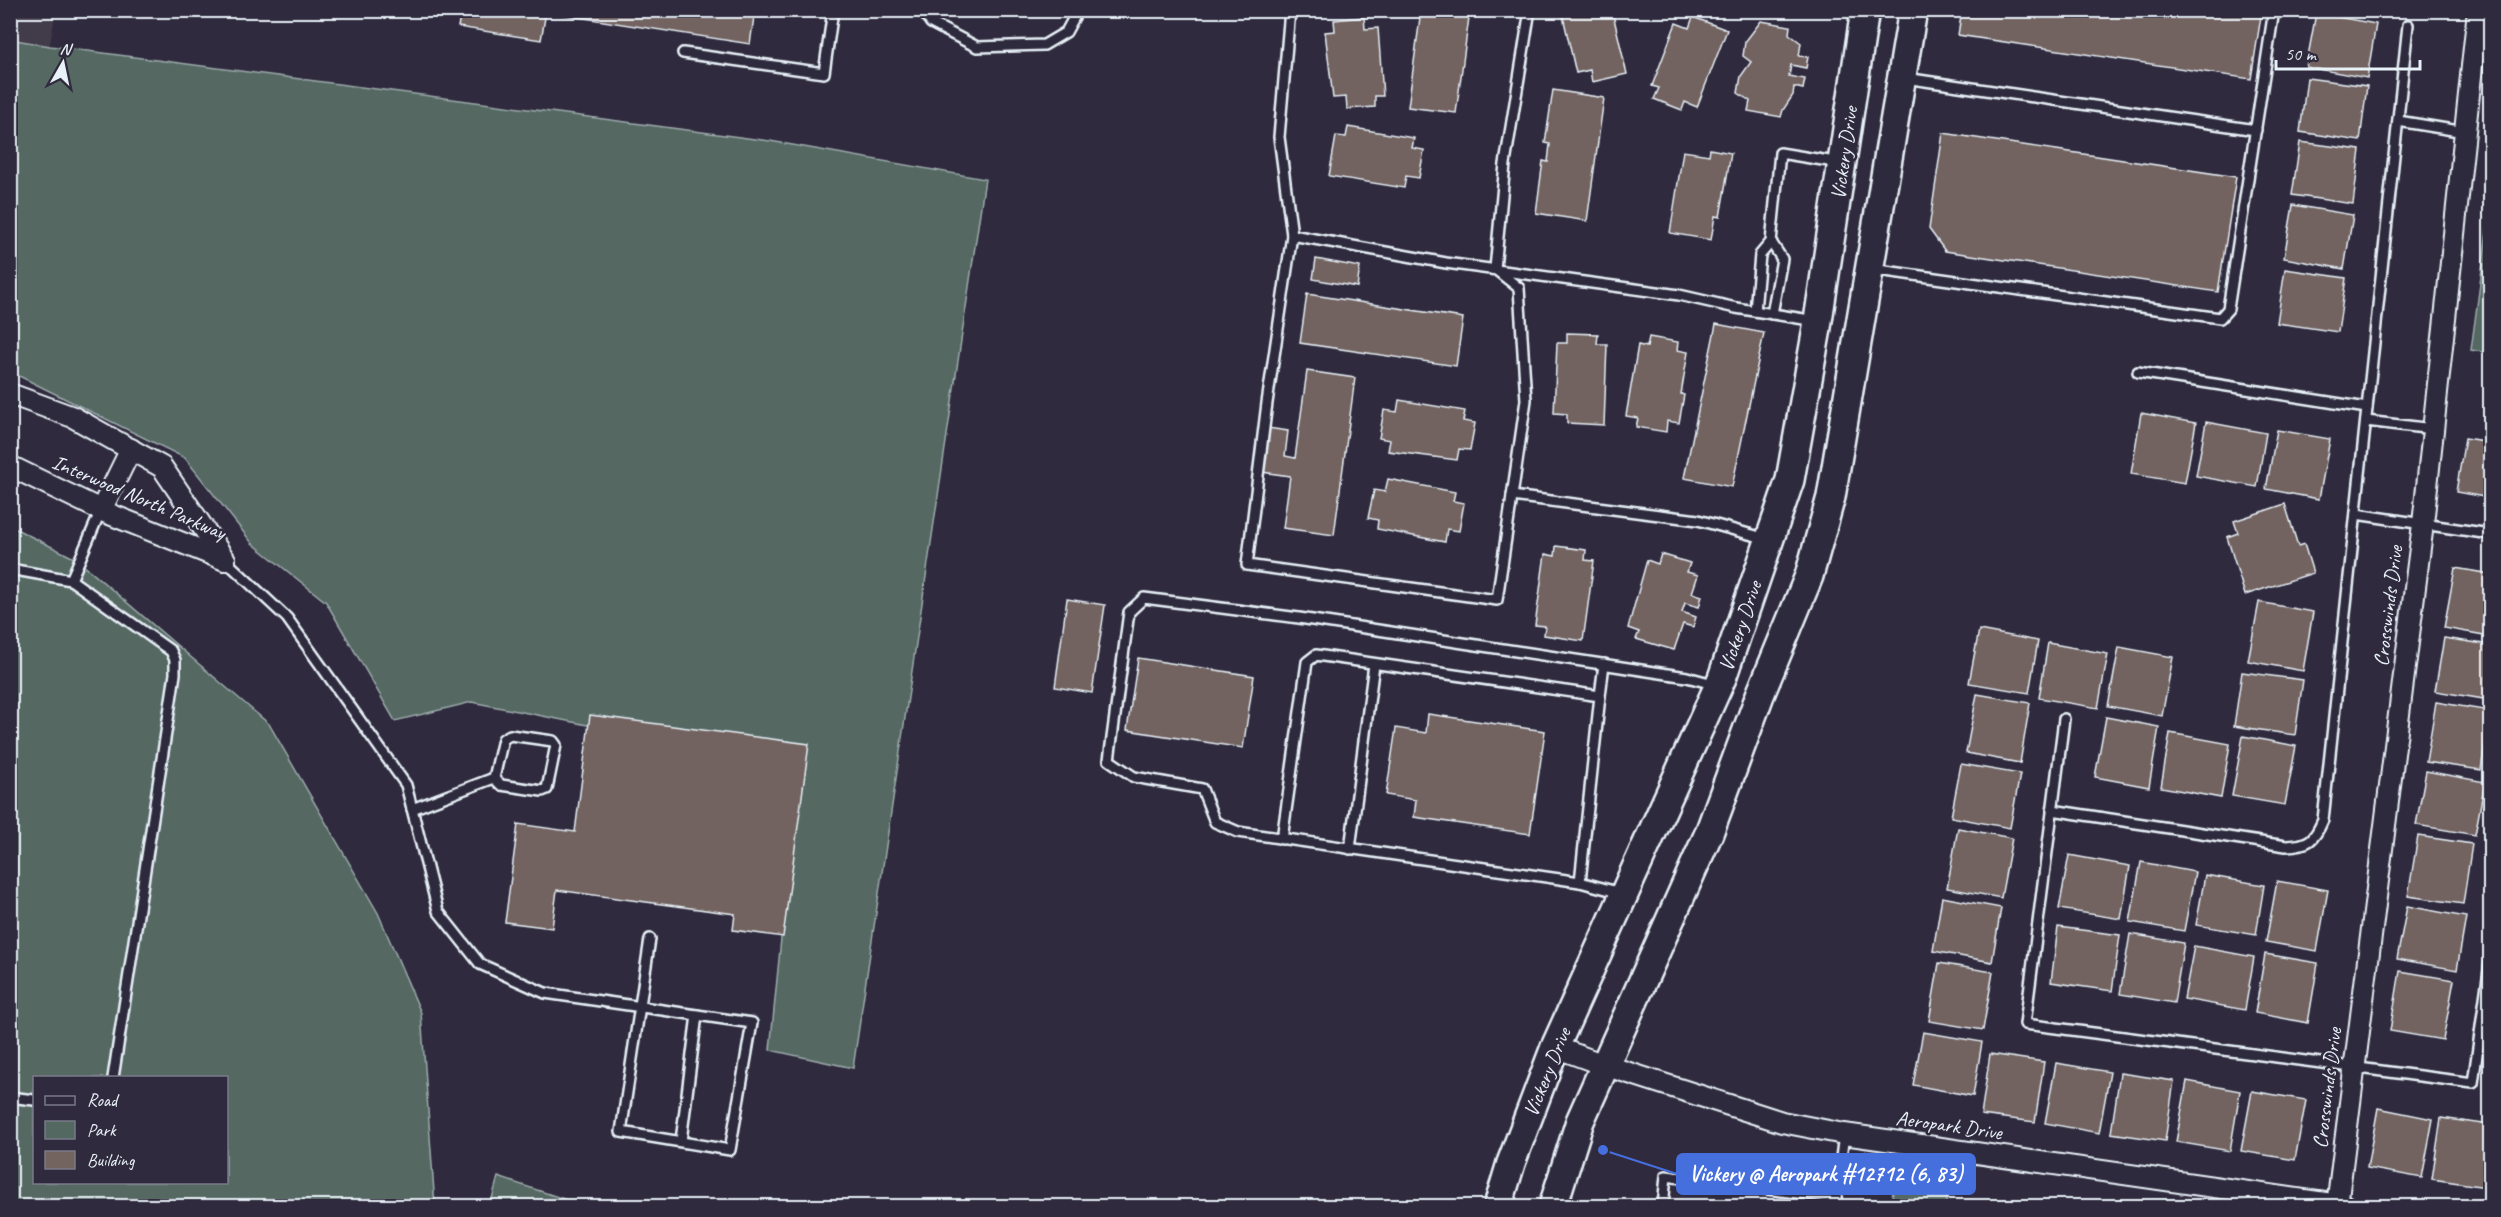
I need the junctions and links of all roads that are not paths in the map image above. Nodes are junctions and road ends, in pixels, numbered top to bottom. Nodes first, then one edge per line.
1 (833, 10) edge
2 (922, 10) edge
3 (1078, 10) edge
4 (1290, 10) edge
5 (1530, 10) edge
6 (1865, 10) edge
7 (1913, 10) edge
8 (2274, 10) edge
9 (2478, 10) edge
10 (2408, 25) dead end
11 (683, 54) dead end
12 (1902, 78) junction
13 (2398, 121) junction
14 (2256, 130) junction
15 (2465, 132) junction
16 (1843, 163) junction
17 (1887, 173) junction
18 (1292, 235) junction
19 (1771, 242) junction
20 (1495, 268) junction
21 (1870, 269) junction
22 (1755, 311) junction
23 (1772, 314) junction
24 (1818, 322) junction
25 (2139, 372) dead end
26 (10, 394) edge
27 (2367, 408) junction
28 (2366, 421) junction
29 (2433, 429) junction
30 (130, 449) junction
31 (10, 466) edge
32 (1512, 496) junction
33 (101, 510) junction
34 (2356, 514) junction
35 (2423, 524) junction
36 (2490, 534) edge
37 (1770, 540) junction
38 (225, 560) junction
39 (10, 569) edge
40 (71, 580) junction
41 (1374, 664) junction
42 (1604, 664) junction
43 (1721, 682) junction
44 (1761, 695) junction
45 (1600, 696) junction
46 (2064, 719) dead end
47 (494, 778) junction
48 (412, 809) junction
49 (2052, 810) junction
50 (1282, 839) junction
51 (1350, 849) junction
52 (1580, 882) junction
53 (1625, 894) junction
54 (650, 939) dead end
55 (2490, 963) edge
56 (638, 1007) junction
57 (697, 1015) junction
58 (1555, 1047) junction
59 (1604, 1065) junction
60 (2354, 1068) junction
61 (113, 1076) edge
62 (10, 1096) edge
63 (33, 1100) edge
64 (1844, 1134) junction
65 (681, 1141) junction
66 (1498, 1206) edge
67 (1552, 1206) edge
68 (1663, 1206) edge
69 (2340, 1206) edge

1 - 11 lane
2 - 3 lane
4 - 18 lane
5 - 20 lane
6 - 16 main road, Vickery Drive
7 - 12 main road, Vickery Drive
8 - 14 lane
9 - 15 street, Crosswinds Drive
10 - 13 lane
12 - 14 lane
12 - 17 main road, Vickery Drive
13 - 15 lane
13 - 27 lane
14 - 21 lane
15 - 29 street, Crosswinds Drive
16 - 17 main road
16 - 19 lane
16 - 24 main road, Vickery Drive
17 - 21 main road, Vickery Drive
18 - 20 lane
18 - 32 lane
19 - 22 lane
19 - 23 lane
20 - 22 lane
20 - 32 lane
21 - 44 main road, Vickery Drive
22 - 23 lane
23 - 24 lane
24 - 37 main road, Vickery Drive
25 - 27 lane
26 - 30 street, Interwood North Parkway
27 - 28 lane
28 - 29 lane
28 - 34 lane
29 - 35 street, Crosswinds Drive
30 - 33 street
30 - 38 street, Interwood North Parkway
31 - 33 street, Interwood North Parkway
32 - 37 lane
33 - 38 street, Interwood North Parkway
33 - 40 lane
34 - 35 lane
34 - 49 lane
35 - 36 lane
35 - 60 street, Crosswinds Drive
37 - 43 main road, Vickery Drive
38 - 48 lane
39 - 40 lane
40 - 61 lane
41 - 45 lane
41 - 50 lane
41 - 51 lane
42 - 43 lane
42 - 45 lane
42 - 50 lane
43 - 44 main road
43 - 53 main road, Vickery Drive
44 - 59 main road, Vickery Drive
45 - 52 lane
46 - 49 lane
47 - 47 lane
47 - 48 lane
48 - 56 lane
49 - 60 lane
50 - 51 lane
51 - 52 lane
52 - 53 lane
53 - 58 main road, Vickery Drive
54 - 56 lane
55 - 60 lane
56 - 57 lane
56 - 65 lane
57 - 65 lane
57 - 65 lane
58 - 59 street, Aeropark Drive
58 - 66 main road, Vickery Drive
59 - 64 street, Aeropark Drive
59 - 67 main road, Vickery Drive
60 - 69 street, Crosswinds Drive
62 - 63 lane
64 - 68 lane
64 - 69 street, Aeropark Drive

